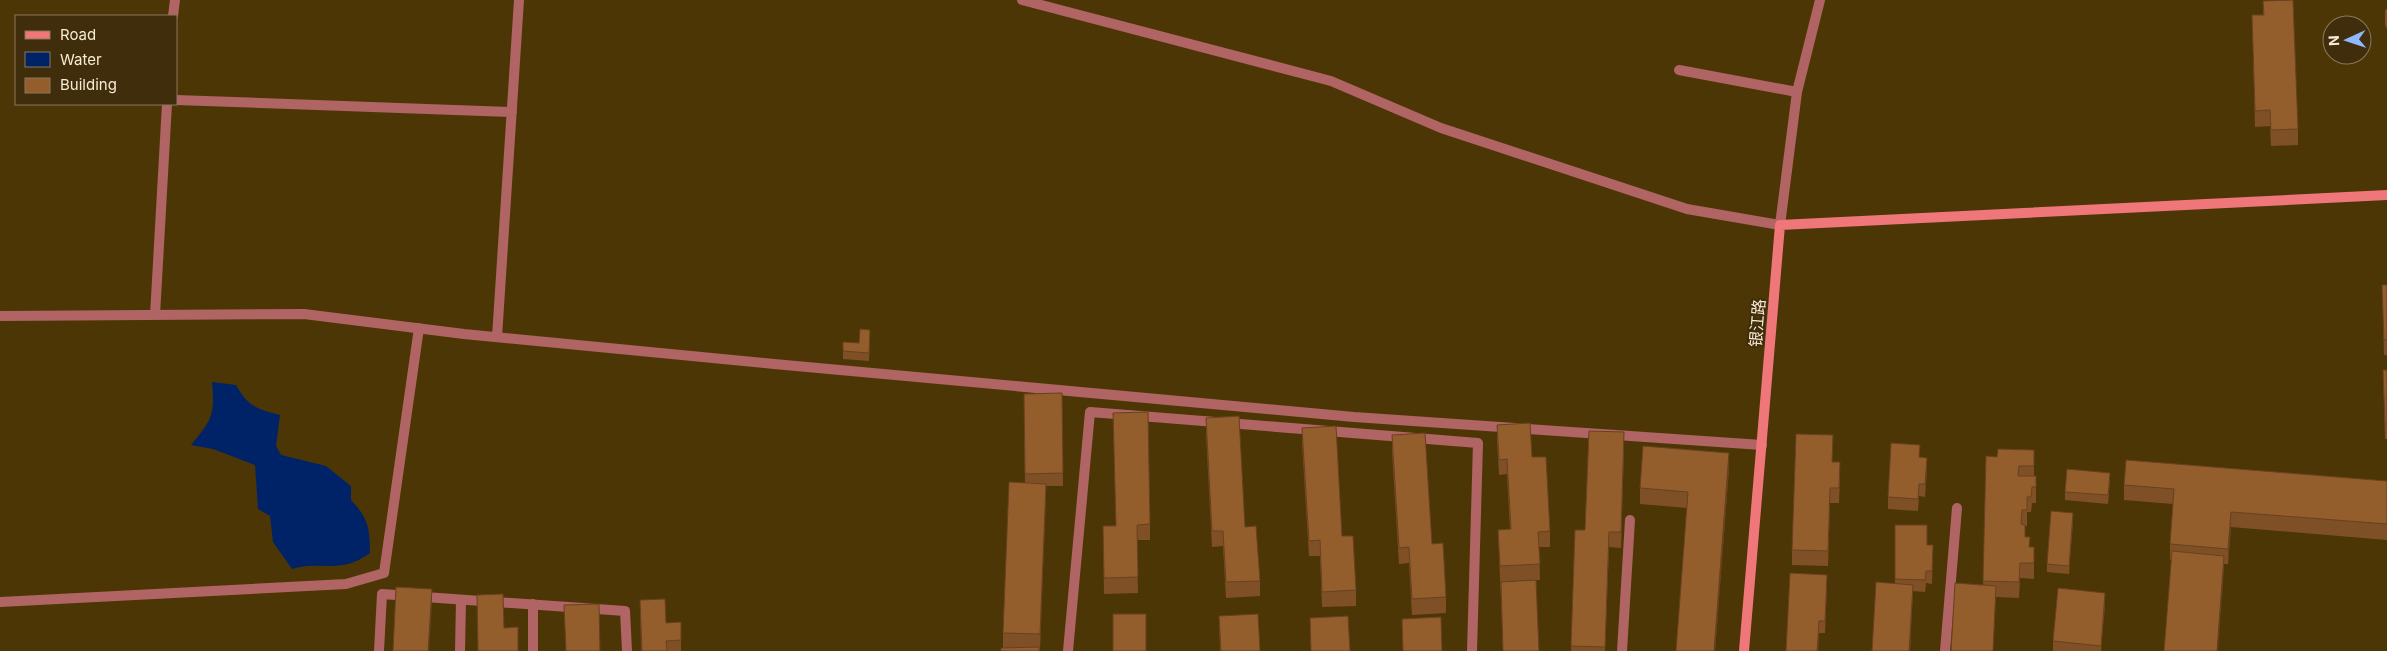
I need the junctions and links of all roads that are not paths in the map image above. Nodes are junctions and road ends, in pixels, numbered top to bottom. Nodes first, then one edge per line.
1 (175, 0) edge
2 (518, 0) edge
3 (1022, 0) edge
4 (1820, 0) edge
5 (173, 15) edge
6 (1679, 70) dead end
7 (1797, 92) junction
8 (178, 100) edge
9 (168, 105) edge
10 (512, 112) junction
11 (2387, 195) edge
12 (1780, 225) junction
13 (155, 315) junction
14 (0, 316) edge
15 (419, 328) junction
16 (497, 337) junction
17 (1762, 446) junction
18 (1957, 508) dead end
19 (1630, 520) dead end
20 (461, 600) junction
21 (0, 602) edge
22 (532, 604) junction
23 (379, 651) edge
24 (460, 651) edge
25 (533, 651) edge
26 (627, 651) edge
27 (1068, 651) edge
28 (1472, 651) edge
29 (1622, 651) edge
30 (1744, 651) edge
31 (1945, 651) edge

1 - 5 street
2 - 10 street
3 - 12 street
4 - 7 street, 银江路
6 - 7 street
7 - 12 street, 银江路
8 - 10 street
9 - 13 street
10 - 16 street
11 - 12 street
12 - 17 street, 银江路
13 - 14 street
13 - 15 street
15 - 16 street
15 - 21 street
16 - 17 street
17 - 30 street, 银江路
18 - 31 street
19 - 29 street
20 - 22 street
20 - 23 street
20 - 24 street
22 - 25 street
22 - 26 street
27 - 28 street

